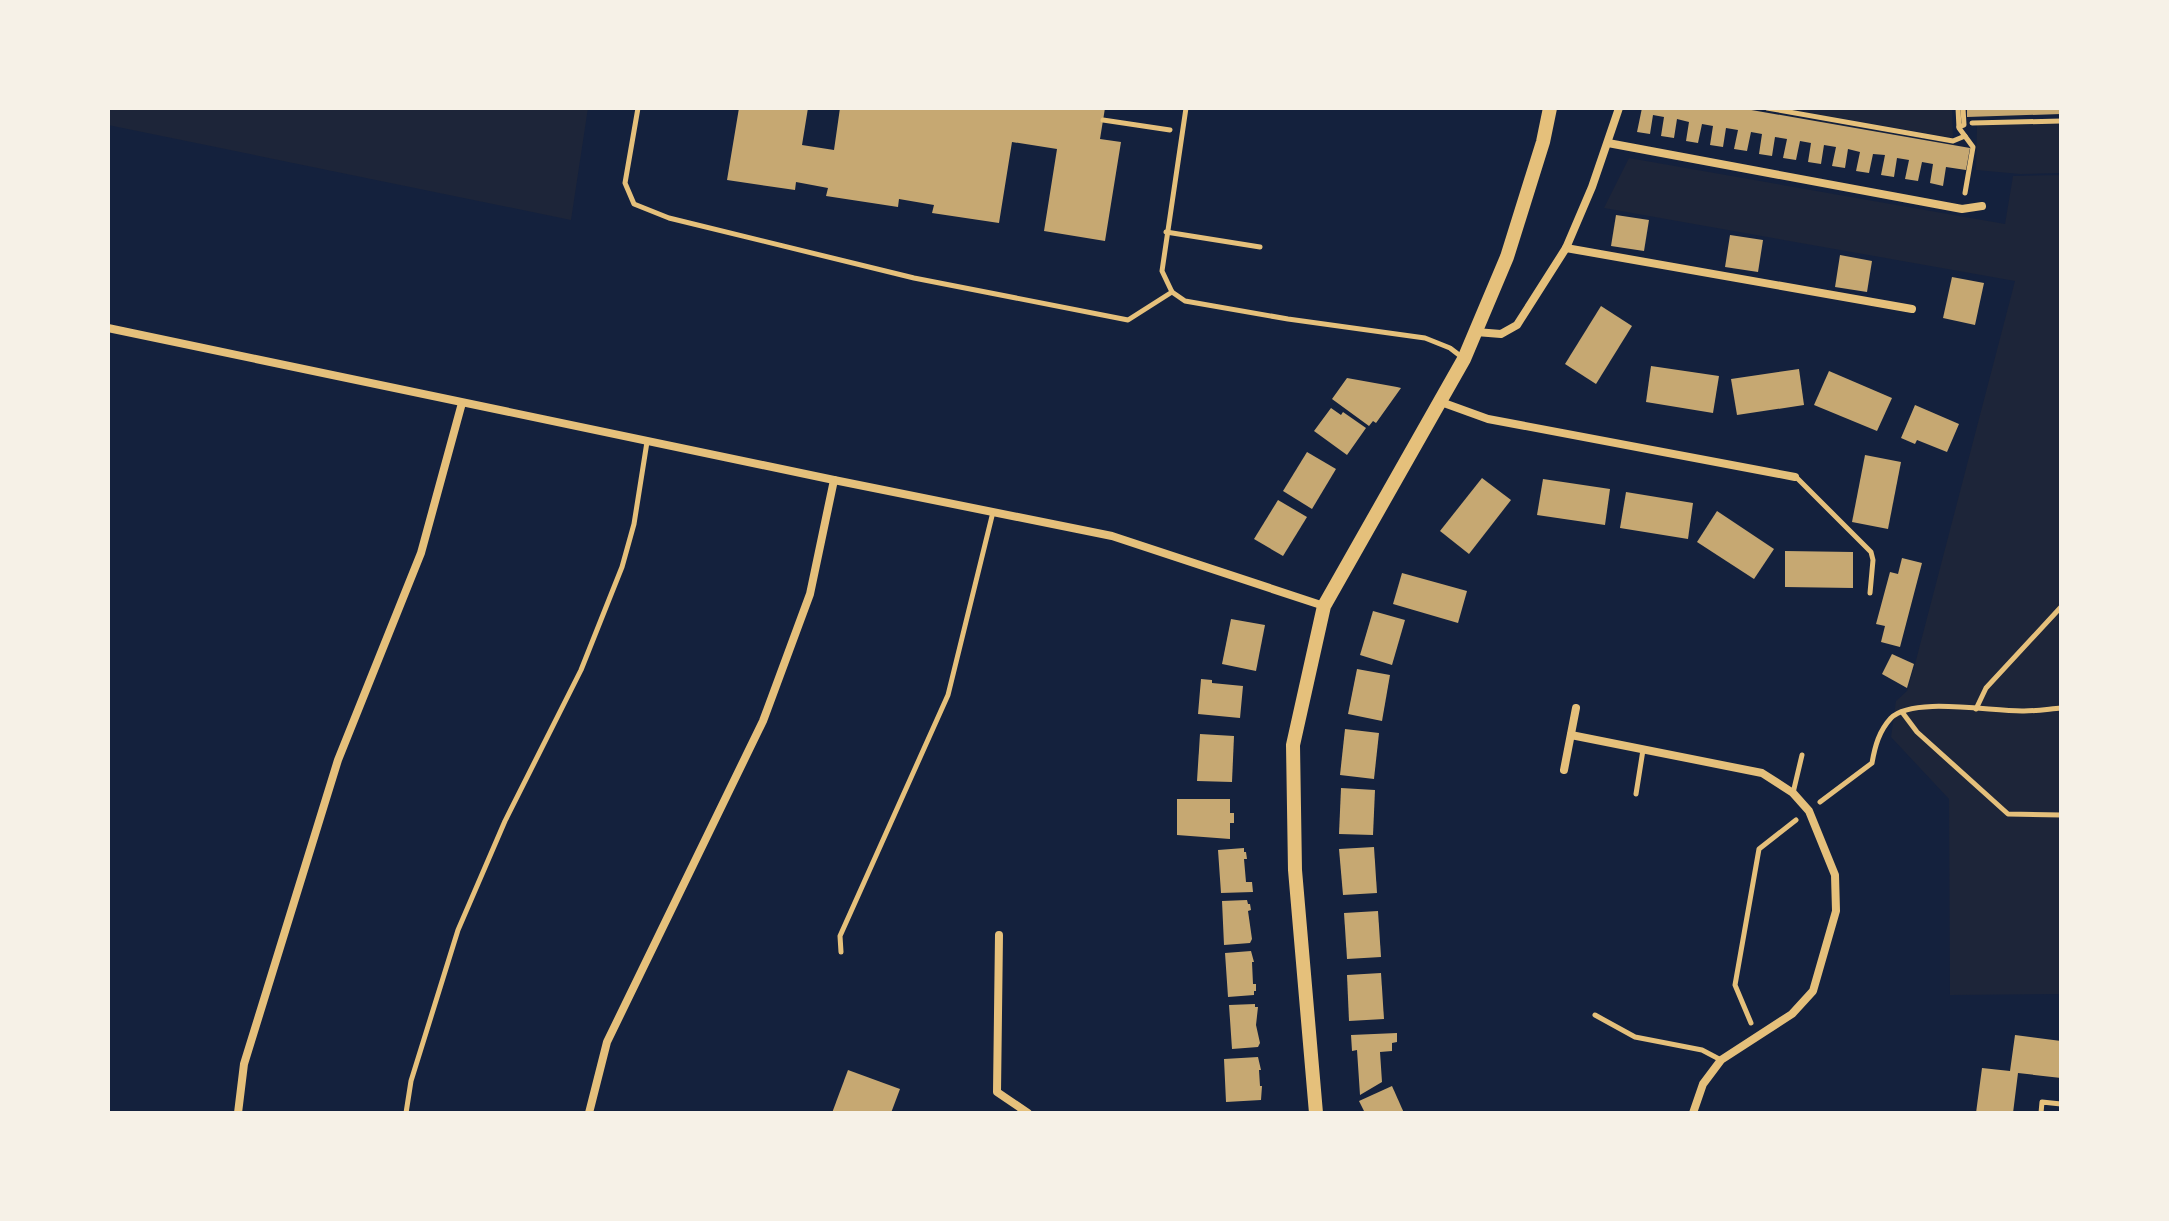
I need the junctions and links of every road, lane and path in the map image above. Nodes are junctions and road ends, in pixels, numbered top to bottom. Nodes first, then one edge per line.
1 (638, 108) edge
2 (1186, 108) edge
3 (1550, 108) edge
4 (1619, 108) edge
5 (1767, 108) edge
6 (1960, 108) edge
7 (1103, 120) dead end
8 (2061, 121) edge
9 (1972, 123) dead end
10 (1182, 132) junction
11 (1965, 136) junction
12 (1608, 143) junction
13 (1982, 206) dead end
14 (1962, 209) junction
15 (1166, 232) junction
16 (1260, 247) dead end
17 (1566, 248) junction
18 (1172, 292) junction
19 (1912, 309) dead end
20 (108, 328) edge
21 (1476, 332) junction
22 (1464, 359) junction
23 (1441, 402) junction
24 (462, 403) junction
25 (647, 442) junction
26 (1795, 477) joint
27 (834, 480) junction
28 (993, 512) junction
29 (1870, 593) dead end
30 (1324, 606) junction
31 (2061, 607) edge
32 (1576, 708) dead end
33 (2061, 708) edge
34 (1976, 709) junction
35 (1902, 712) junction
36 (1571, 735) junction
37 (1643, 749) junction
38 (1802, 755) dead end
39 (1564, 770) dead end
40 (1793, 793) junction
41 (1636, 794) dead end
42 (1809, 811) junction
43 (2061, 815) edge
44 (999, 935) dead end
45 (841, 952) dead end
46 (1595, 1015) dead end
47 (1757, 1037) junction
48 (1721, 1060) junction
49 (2061, 1104) edge
50 (238, 1113) edge
51 (406, 1113) edge
52 (589, 1113) edge
53 (1028, 1113) edge
54 (1316, 1113) edge
55 (1693, 1113) edge
56 (2041, 1113) edge

1 - 18 lane
2 - 10 lane
3 - 21 street
4 - 12 street
5 - 11 path
6 - 11 path
7 - 10 path
8 - 9 path
10 - 15 lane
11 - 14 path
12 - 14 street
12 - 17 street
13 - 14 street
15 - 16 lane
15 - 18 lane
17 - 19 street
17 - 21 street
18 - 22 lane
20 - 24 street
21 - 22 street
22 - 23 street
23 - 26 street
23 - 30 street
24 - 25 street
24 - 50 street
25 - 27 street
25 - 51 lane
26 - 29 lane
27 - 28 street
27 - 52 street
28 - 30 street
28 - 45 lane
30 - 54 street
31 - 34 path
32 - 36 street
33 - 34 path
34 - 35 path
35 - 42 path
35 - 43 path
36 - 37 street
36 - 39 street
37 - 40 street
37 - 41 lane
38 - 40 lane
40 - 42 street
42 - 47 path
42 - 47 street
44 - 53 street
46 - 48 lane
47 - 48 street
48 - 55 street
49 - 56 path

